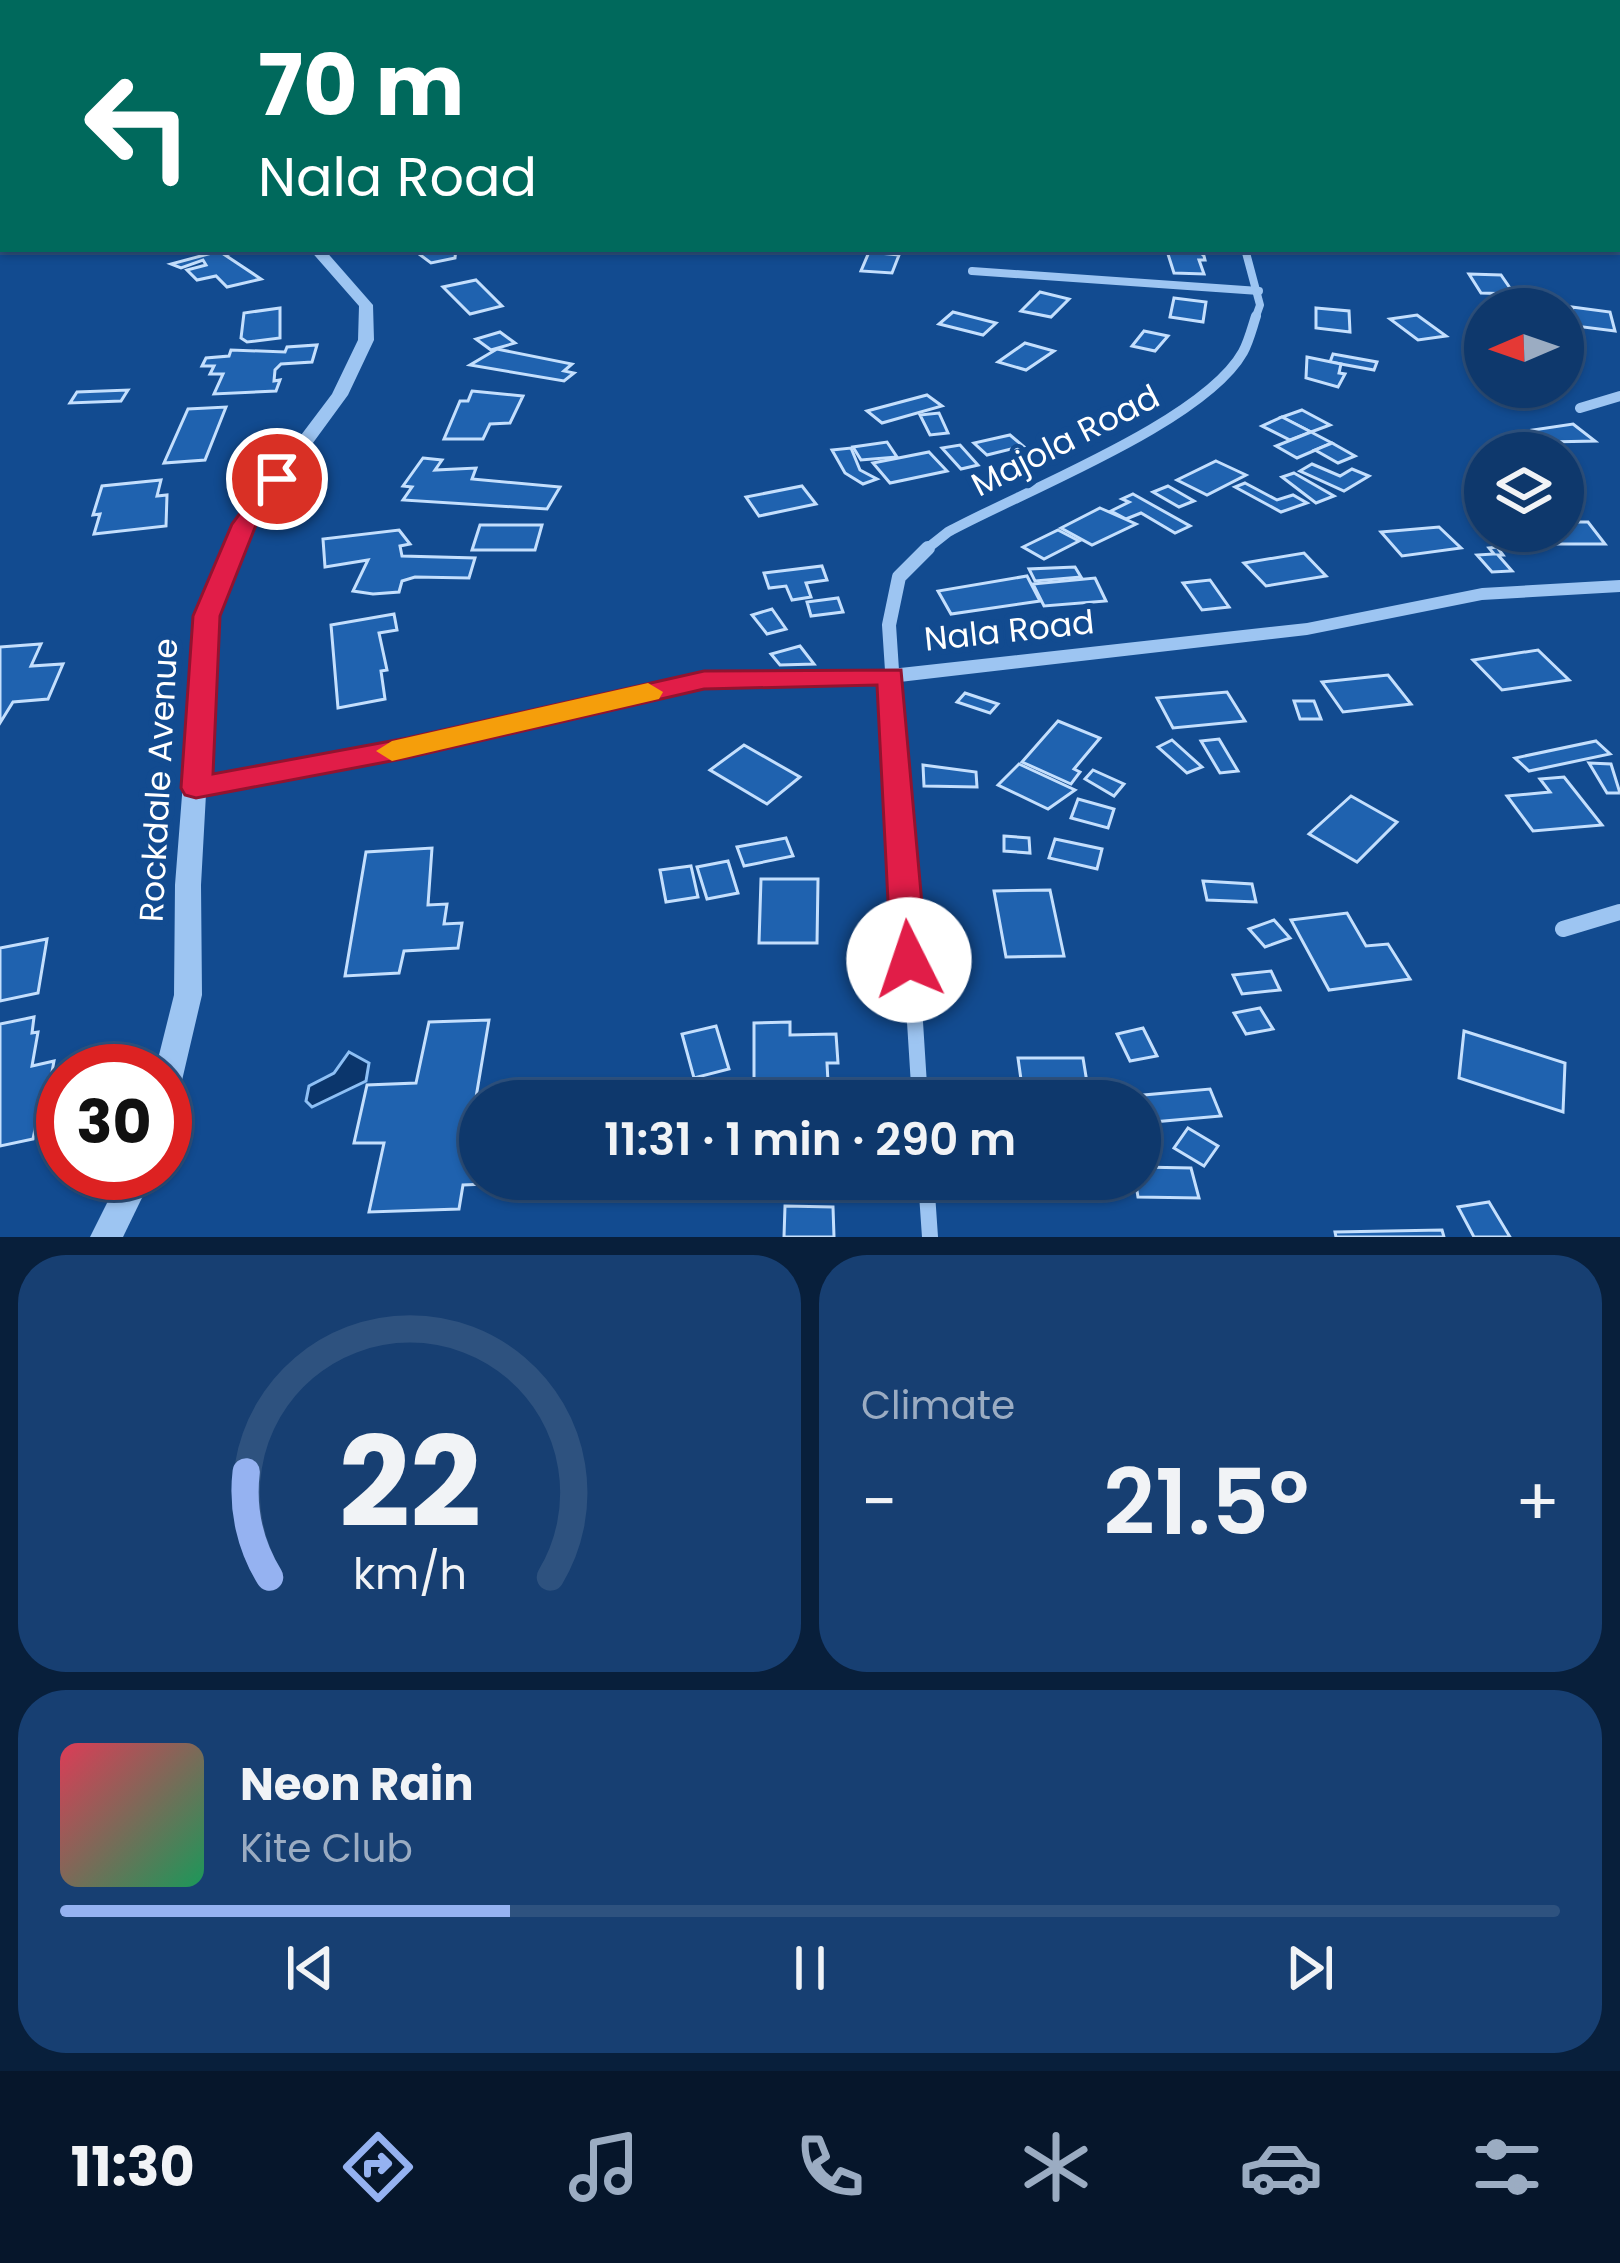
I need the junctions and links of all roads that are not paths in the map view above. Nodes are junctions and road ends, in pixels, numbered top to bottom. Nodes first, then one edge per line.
1 (319, 252) edge
2 (1246, 252) edge
3 (972, 271) dead end
4 (1259, 291) junction
5 (1620, 396) edge
6 (1584, 407) edge
7 (1620, 586) edge
8 (891, 676) junction
9 (196, 788) junction
10 (1620, 912) edge
11 (1563, 929) dead end
12 (176, 1044) edge
13 (919, 1080) edge
14 (124, 1200) edge
15 (927, 1200) edge
16 (106, 1237) edge
17 (930, 1237) edge

1 - 9 street, Rockdale Avenue
2 - 4 street
3 - 4 street
4 - 8 street, Majola Road
5 - 6 street
7 - 8 street, Nala Road
8 - 9 street, Nala Road
8 - 13 street, Majola Road
9 - 12 street, Rockdale Avenue
10 - 11 street
14 - 16 street
15 - 17 street

